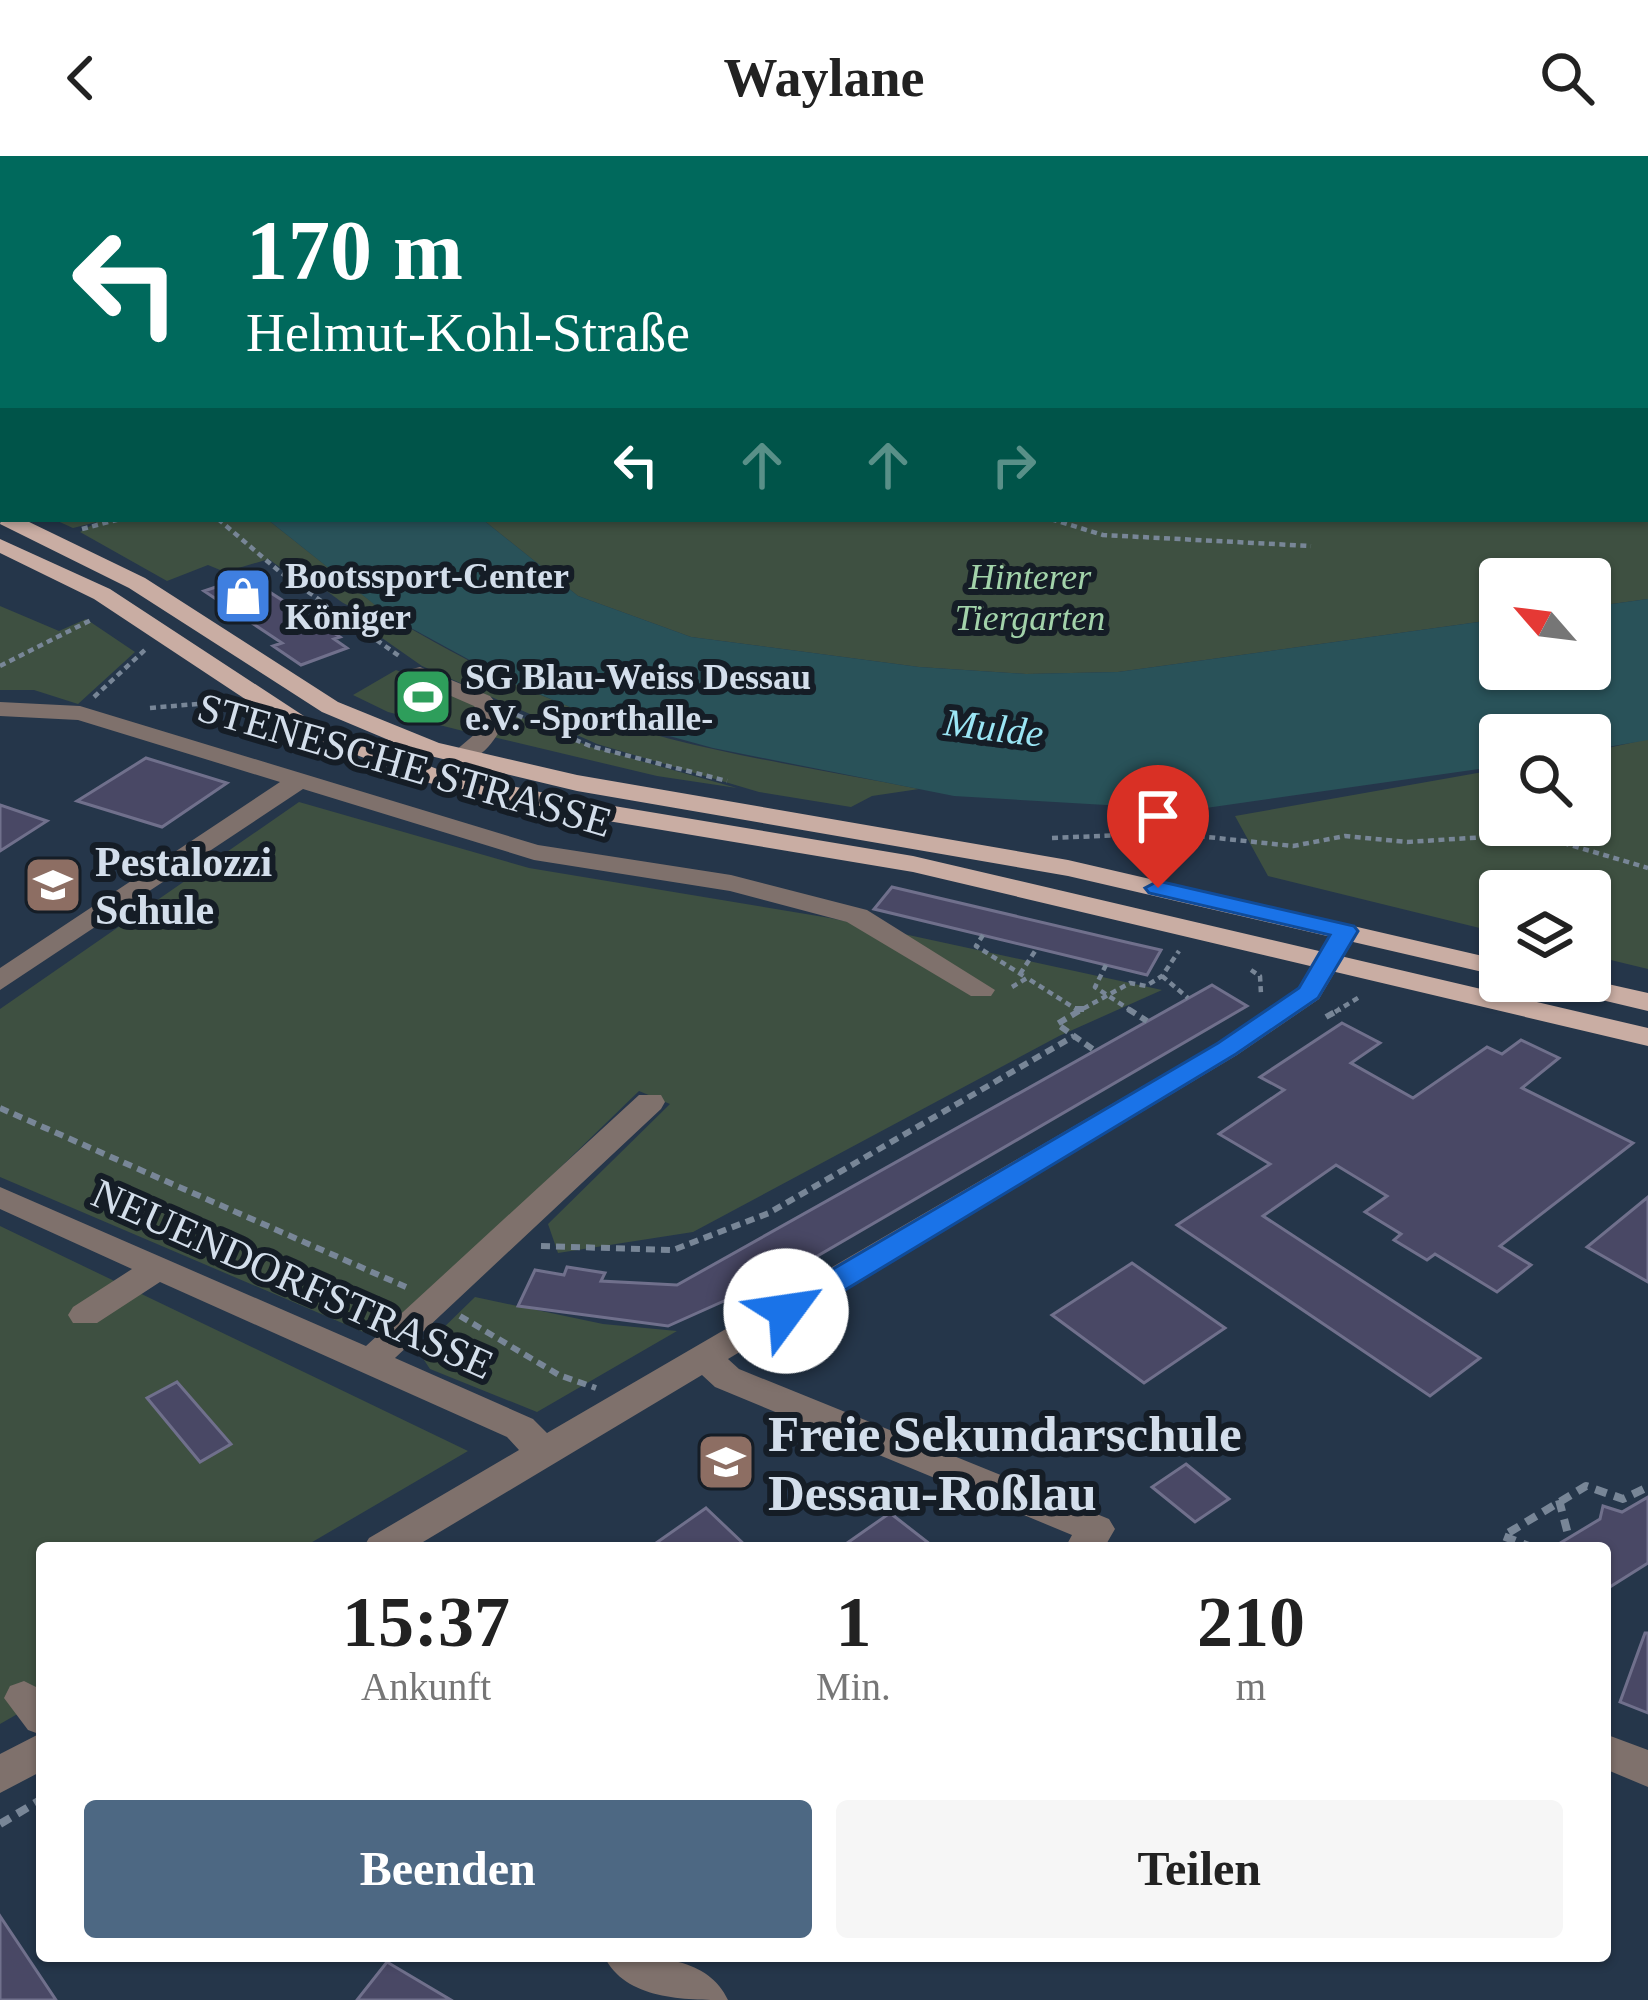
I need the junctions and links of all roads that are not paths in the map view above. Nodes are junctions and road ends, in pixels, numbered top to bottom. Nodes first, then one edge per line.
1 (13, 522) edge
2 (0, 545) edge
3 (420, 674) dead end
4 (0, 710) edge
5 (460, 757) junction
6 (298, 781) junction
7 (1346, 931) junction
8 (1330, 960) junction
9 (1479, 963) edge
10 (0, 981) edge
11 (981, 991) road end
12 (1611, 993) edge
13 (1648, 1002) edge
14 (1648, 1037) edge
15 (650, 1102) dead end
16 (0, 1197) edge
17 (157, 1268) junction
18 (85, 1315) dead end
19 (706, 1359) junction
20 (371, 1361) junction
21 (543, 1452) junction
22 (392, 1542) edge
23 (1088, 1542) edge
24 (36, 1754) edge
25 (1611, 1754) edge
26 (1648, 1769) edge
27 (0, 1775) edge
28 (637, 1962) edge
29 (705, 2000) edge

1 - 5 main road
2 - 8 main road
3 - 5 street
4 - 6 street, STENESCHE STRASSE
5 - 7 main road
6 - 10 street
6 - 11 street, STENESCHE STRASSE
7 - 8 street
7 - 9 main road
8 - 14 main road
8 - 19 street
12 - 13 main road
15 - 20 street
16 - 17 street, NEUENDORFSTRASSE
17 - 18 street
17 - 20 street, NEUENDORFSTRASSE
19 - 21 street
19 - 23 street
20 - 21 street, NEUENDORFSTRASSE
21 - 22 street
24 - 27 street
25 - 26 street
28 - 29 street

